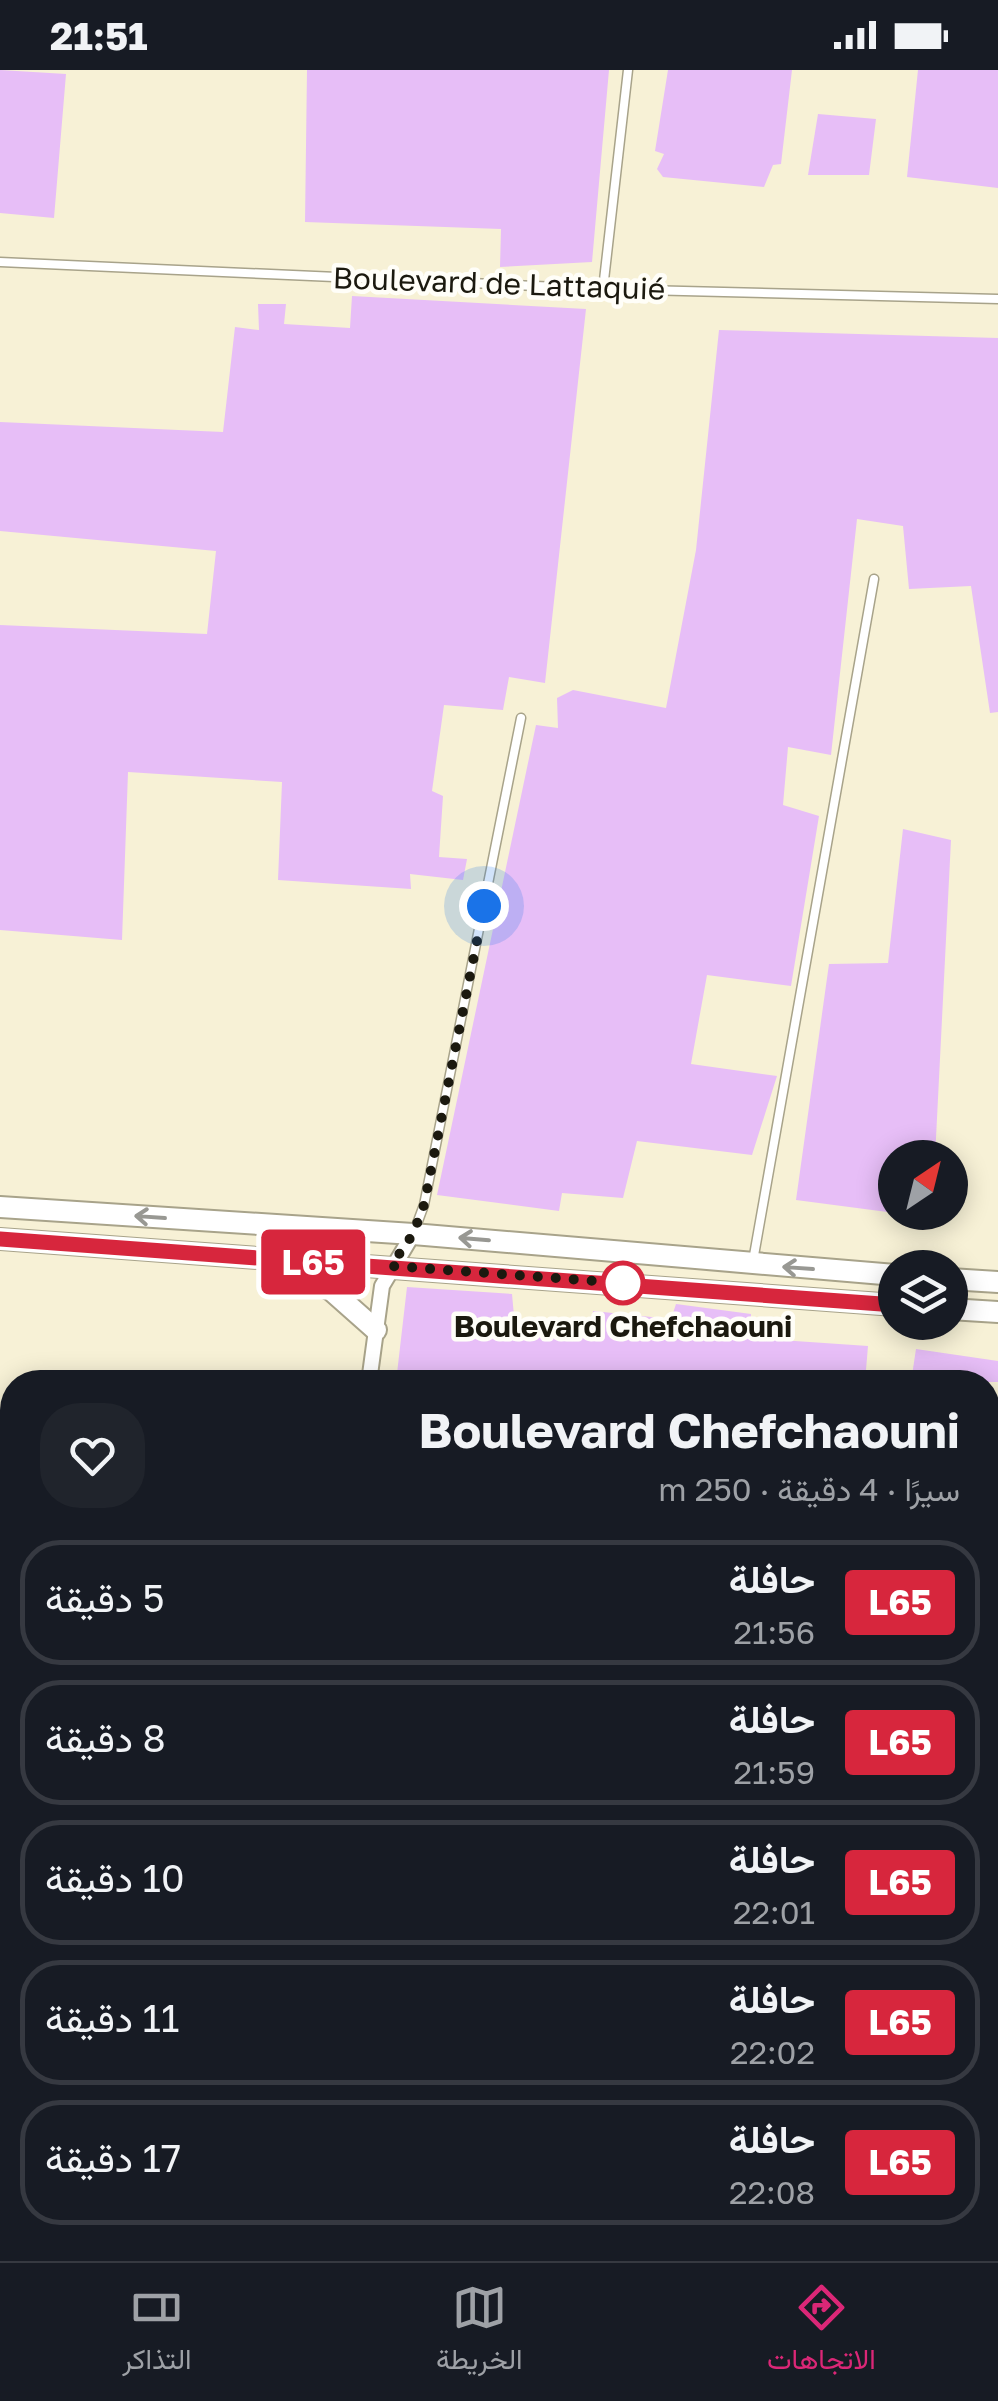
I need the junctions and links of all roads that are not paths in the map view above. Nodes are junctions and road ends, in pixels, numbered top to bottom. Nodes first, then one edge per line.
1 (628, 70) edge
2 (0, 262) edge
3 (603, 289) junction
4 (998, 300) edge
5 (874, 579) dead end
6 (521, 718) dead end
7 (0, 1208) edge
8 (100, 1214) junction
9 (413, 1234) junction
10 (0, 1239) edge
11 (98, 1247) junction
12 (282, 1260) junction
13 (752, 1265) junction
14 (391, 1266) junction
15 (878, 1274) edge
16 (968, 1280) edge
17 (998, 1282) edge
18 (878, 1304) edge
19 (968, 1310) edge
20 (998, 1312) edge
21 (376, 1330) junction
22 (371, 1370) edge

1 - 3 lane
2 - 3 lane, Boulevard de Lattaquié
3 - 4 lane, Boulevard de Lattaquié
5 - 13 lane
6 - 9 lane
7 - 8 street
9 -> 8 street
8 - 11 street
13 -> 9 street
9 - 14 street
10 - 11 street
11 - 12 street
12 - 14 street
12 - 21 street
15 -> 13 street
14 - 18 street
14 - 21 street
16 - 17 street
19 - 20 street
21 - 22 street

